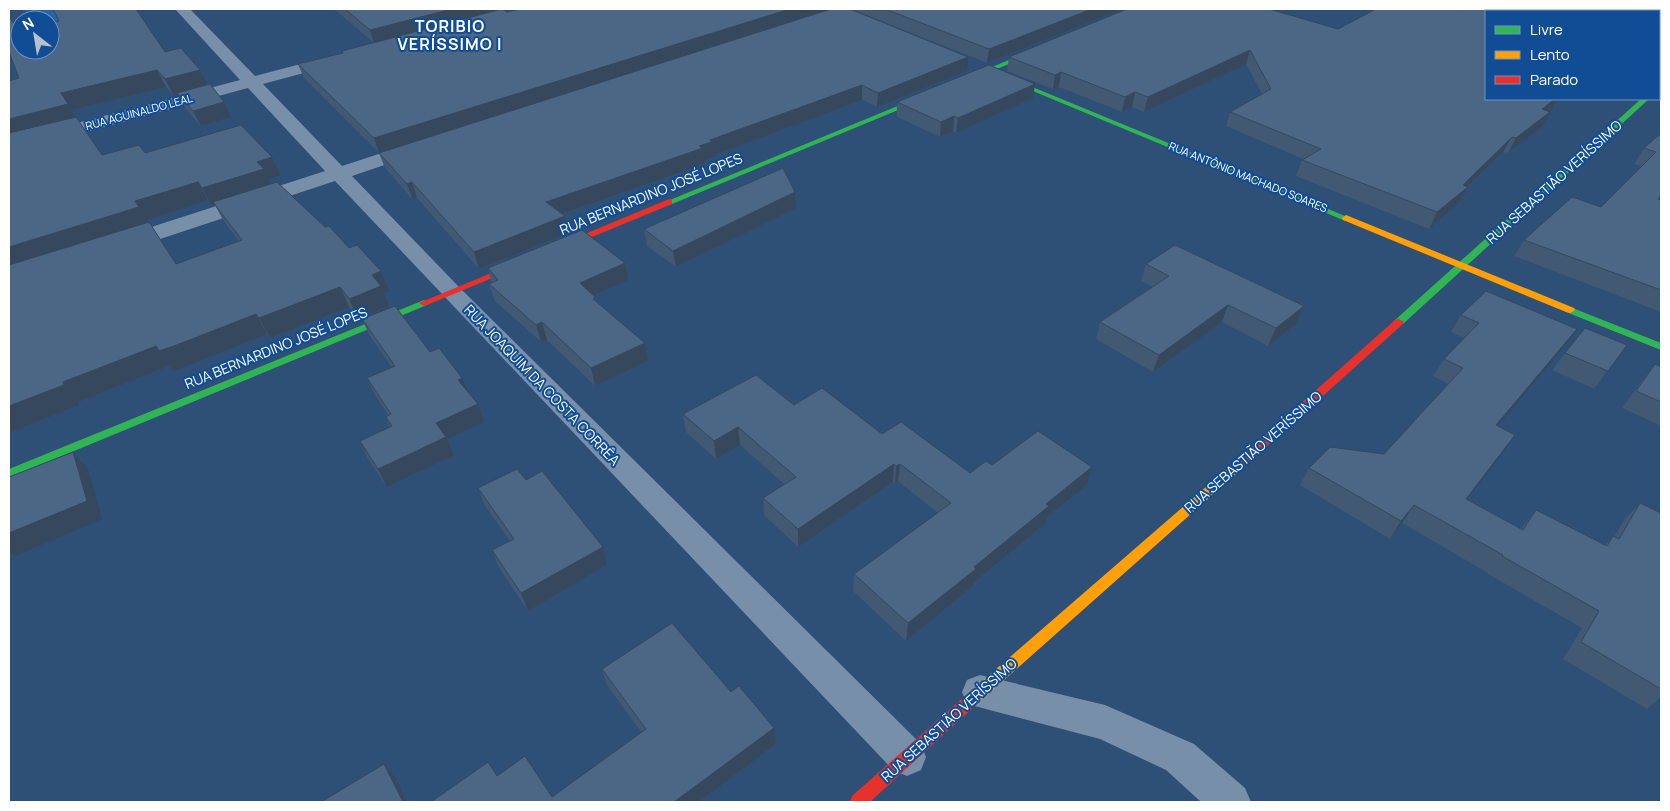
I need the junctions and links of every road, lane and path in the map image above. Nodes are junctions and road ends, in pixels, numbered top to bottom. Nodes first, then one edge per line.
1 (182, 9) edge
2 (1050, 46) edge
3 (348, 57) edge
4 (970, 64) dead end
5 (989, 71) junction
6 (252, 82) junction
7 (1644, 100) edge
8 (432, 143) edge
9 (9, 147) edge
10 (337, 174) junction
11 (103, 250) edge
12 (1463, 265) junction
13 (451, 292) junction
14 (1661, 347) edge
15 (9, 474) edge
16 (980, 692) junction
17 (907, 757) junction
18 (858, 802) edge
19 (1231, 802) edge

1 - 6 street, RUA JOAQUIM DA COSTA CORRÊA
2 - 5 street, RUA BERNARDINO JOSÉ LOPES
3 - 6 street, RUA AGUINALDO LEAL
4 - 5 street, RUA ANTÔNIO MACHADO SOARES
5 - 12 street, RUA ANTÔNIO MACHADO SOARES
5 - 13 street, RUA BERNARDINO JOSÉ LOPES
6 - 9 street, RUA AGUINALDO LEAL
6 - 10 street, RUA JOAQUIM DA COSTA CORRÊA
7 - 12 street, RUA SEBASTIÃO VERÍSSIMO
8 - 10 street
10 - 11 street
10 - 13 street, RUA JOAQUIM DA COSTA CORRÊA
12 - 14 street, RUA ANTÔNIO MACHADO SOARES
12 - 16 street, RUA SEBASTIÃO VERÍSSIMO
13 - 15 street, RUA BERNARDINO JOSÉ LOPES
13 - 17 street, RUA JOAQUIM DA COSTA CORRÊA
16 - 17 street, RUA SEBASTIÃO VERÍSSIMO
16 - 19 street
17 - 18 street, RUA SEBASTIÃO VERÍSSIMO

